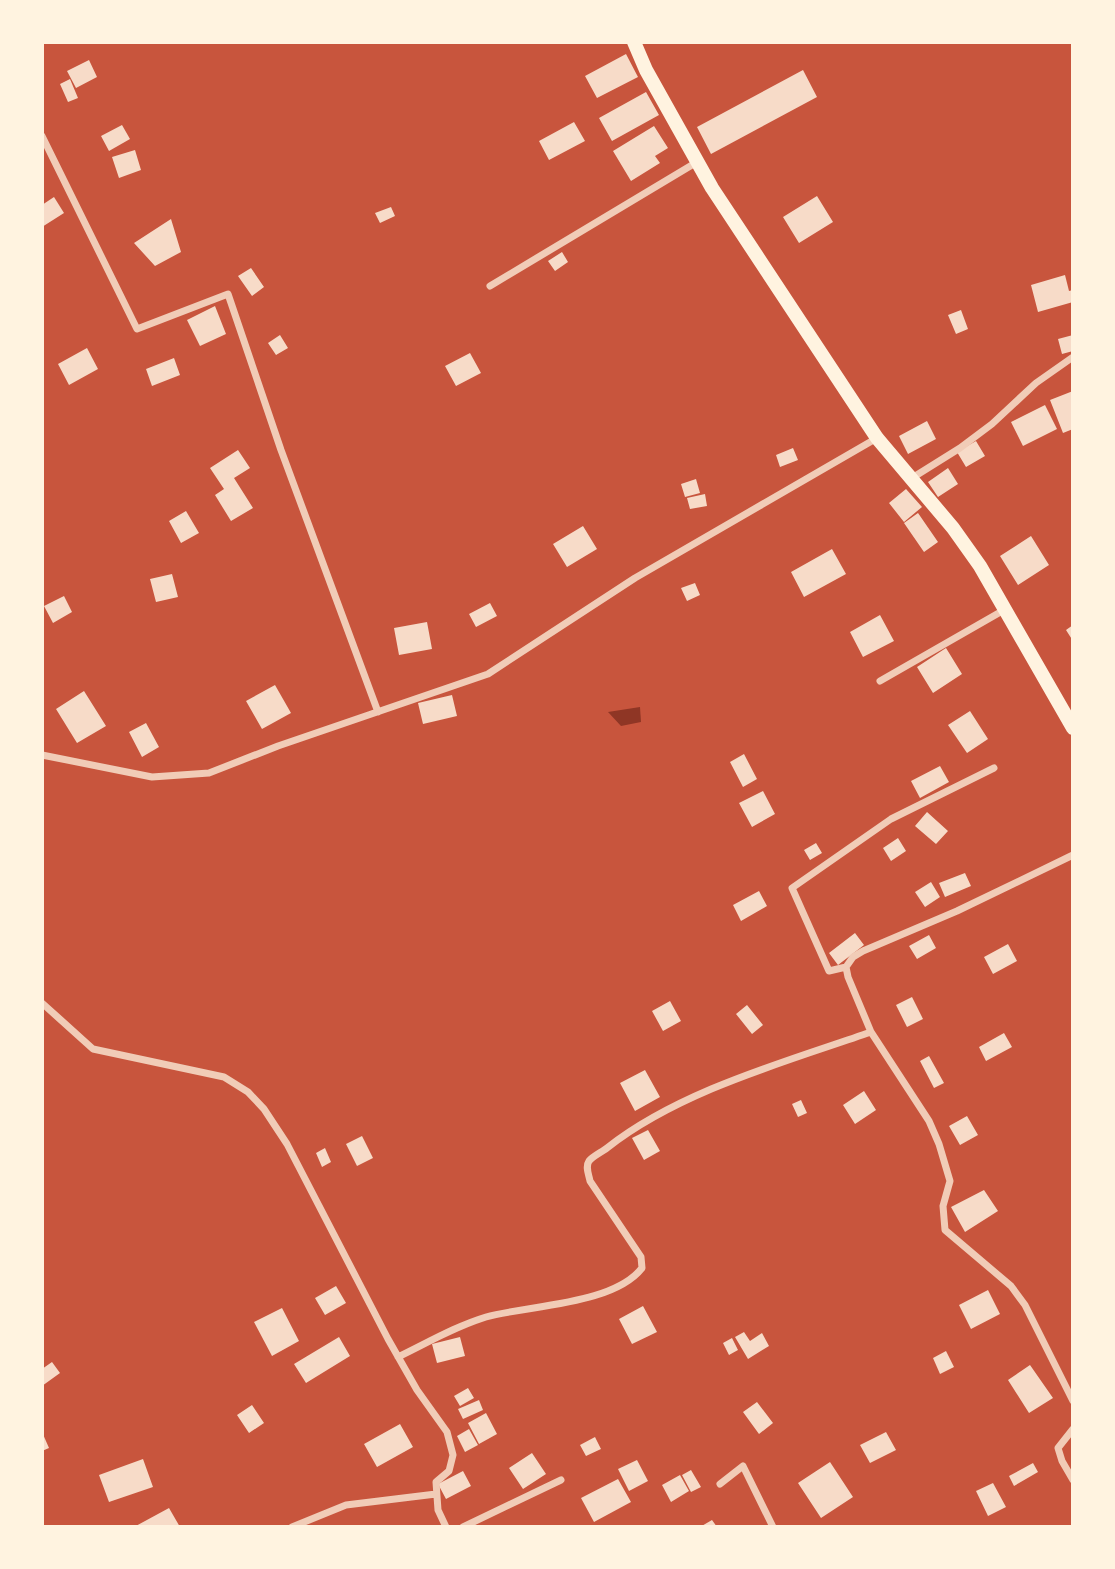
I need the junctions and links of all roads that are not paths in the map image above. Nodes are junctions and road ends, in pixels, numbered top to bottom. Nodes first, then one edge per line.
1 (634, 42) edge
2 (42, 136) edge
3 (697, 161) junction
4 (490, 286) dead end
5 (1073, 357) edge
6 (877, 438) junction
7 (911, 479) junction
8 (1004, 610) junction
9 (880, 681) dead end
10 (378, 712) junction
11 (1073, 728) edge
12 (42, 755) edge
13 (995, 768) dead end
14 (1073, 855) edge
15 (846, 967) junction
16 (42, 1003) edge
17 (871, 1032) junction
18 (398, 1357) junction
19 (1073, 1401) edge
20 (1073, 1429) edge
21 (561, 1480) dead end
22 (1073, 1480) edge
23 (720, 1483) dead end
24 (436, 1494) junction
25 (292, 1527) edge
26 (446, 1527) edge
27 (463, 1527) edge
28 (774, 1527) edge

1 - 3 main road
2 - 10 street
3 - 4 street
3 - 6 main road
5 - 7 street
6 - 7 main road
6 - 10 street
7 - 8 main road
8 - 9 street
8 - 11 main road
10 - 12 street
13 - 15 street
14 - 15 street
15 - 17 street
16 - 18 street
17 - 18 street
17 - 19 street
18 - 24 street
20 - 22 street
21 - 27 street
23 - 28 street
24 - 25 street
24 - 26 street

